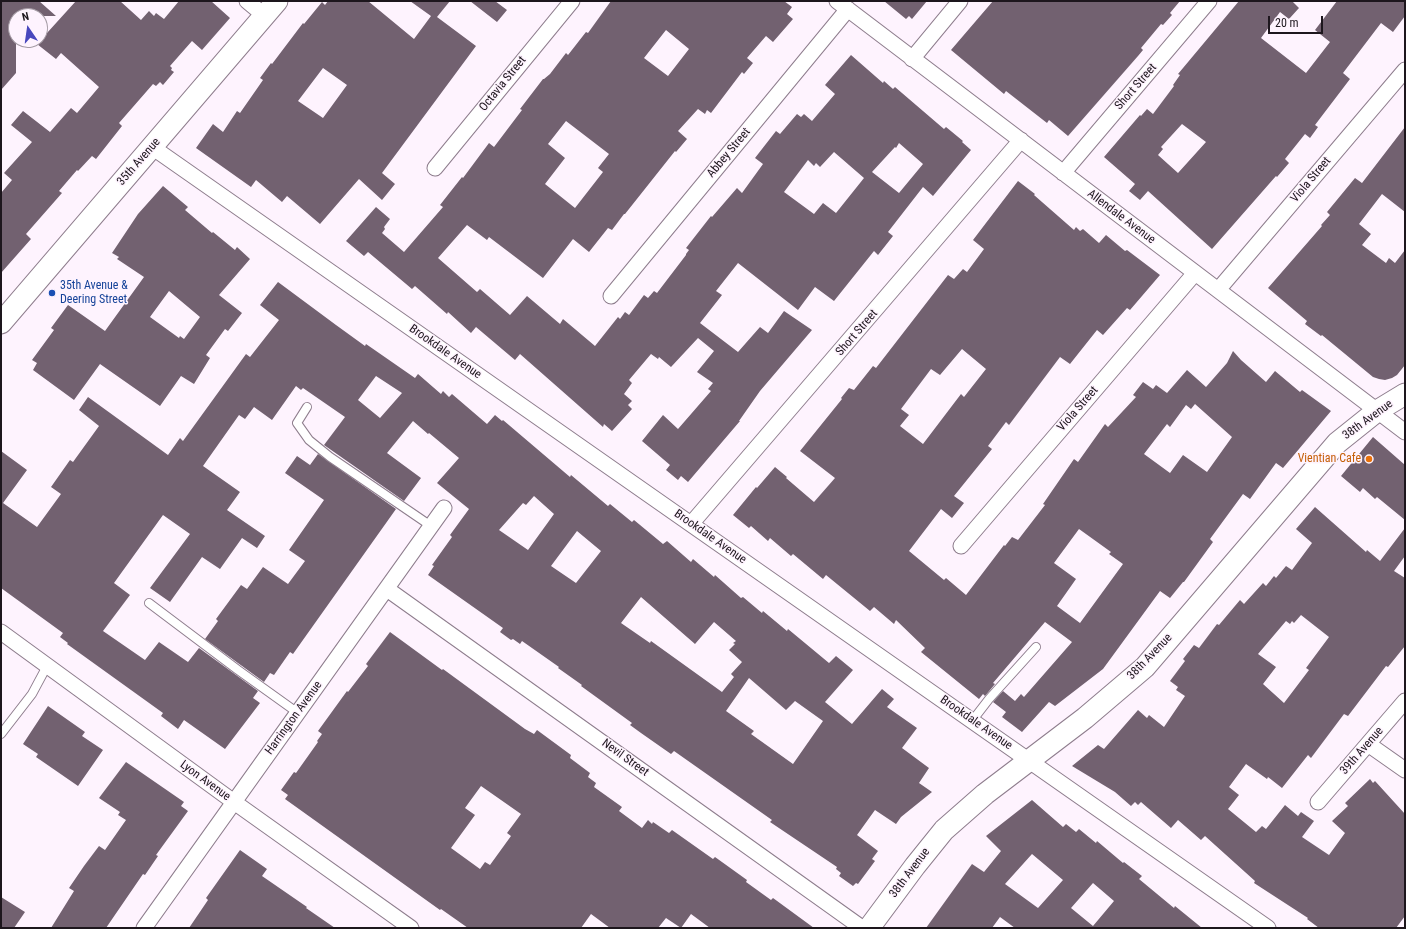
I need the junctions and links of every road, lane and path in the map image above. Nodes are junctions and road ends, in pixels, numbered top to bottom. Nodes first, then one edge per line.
1 (247, 1) edge
2 (572, 1) edge
3 (960, 1) edge
4 (1210, 1) edge
5 (842, 5) edge
6 (271, 8) edge
7 (912, 58) junction
8 (1405, 70) edge
9 (1021, 140) junction
10 (152, 147) junction
11 (435, 168) dead end
12 (1063, 173) junction
13 (1195, 273) junction
14 (1218, 290) junction
15 (611, 296) dead end
16 (1, 323) edge
17 (1405, 394) edge
18 (307, 407) dead end
19 (1377, 411) junction
20 (1405, 432) edge
21 (444, 508) dead end
22 (691, 524) junction
23 (431, 526) junction
24 (961, 546) dead end
25 (387, 589) junction
26 (149, 602) dead end
27 (1, 632) edge
28 (1036, 647) dead end
29 (47, 666) junction
30 (1405, 701) edge
31 (298, 713) junction
32 (972, 720) junction
33 (1, 734) edge
34 (1368, 744) junction
35 (1028, 760) junction
36 (1405, 770) edge
37 (234, 802) junction
38 (1318, 802) dead end
39 (144, 928) edge
40 (411, 928) edge
41 (862, 928) edge
42 (869, 928) edge
43 (1268, 928) edge

1 - 6 street
2 - 11 street, Octavia Street
3 - 7 street
4 - 12 street, Short Street
5 - 7 street, Allendale Avenue
5 - 15 street, Abbey Street
6 - 10 street, 35th Avenue
7 - 9 street, Allendale Avenue
8 - 14 street, Viola Street
9 - 12 street, Allendale Avenue
9 - 22 street, Short Street
10 - 16 street, 35th Avenue
10 - 22 street, Brookdale Avenue
12 - 13 street, Allendale Avenue
13 - 14 street, Allendale Avenue
13 - 24 street, Viola Street
14 - 19 street, Allendale Avenue
17 - 19 street, 38th Avenue
18 - 23 lane
19 - 20 street, Allendale Avenue
19 - 35 street, 38th Avenue
21 - 23 street, Harrington Avenue
22 - 32 street, Brookdale Avenue
23 - 25 street, Harrington Avenue
25 - 31 street, Harrington Avenue
25 - 41 street, Nevil Street
26 - 31 lane
27 - 29 street, Lyon Avenue
28 - 32 lane
29 - 33 lane
29 - 37 street, Lyon Avenue
30 - 34 street, 39th Avenue
31 - 37 street, Harrington Avenue
32 - 35 street, Brookdale Avenue
34 - 36 street
34 - 38 street, 39th Avenue
35 - 42 street, 38th Avenue
35 - 43 street, Brookdale Avenue
37 - 39 street, Harrington Avenue
37 - 40 street, Lyon Avenue

